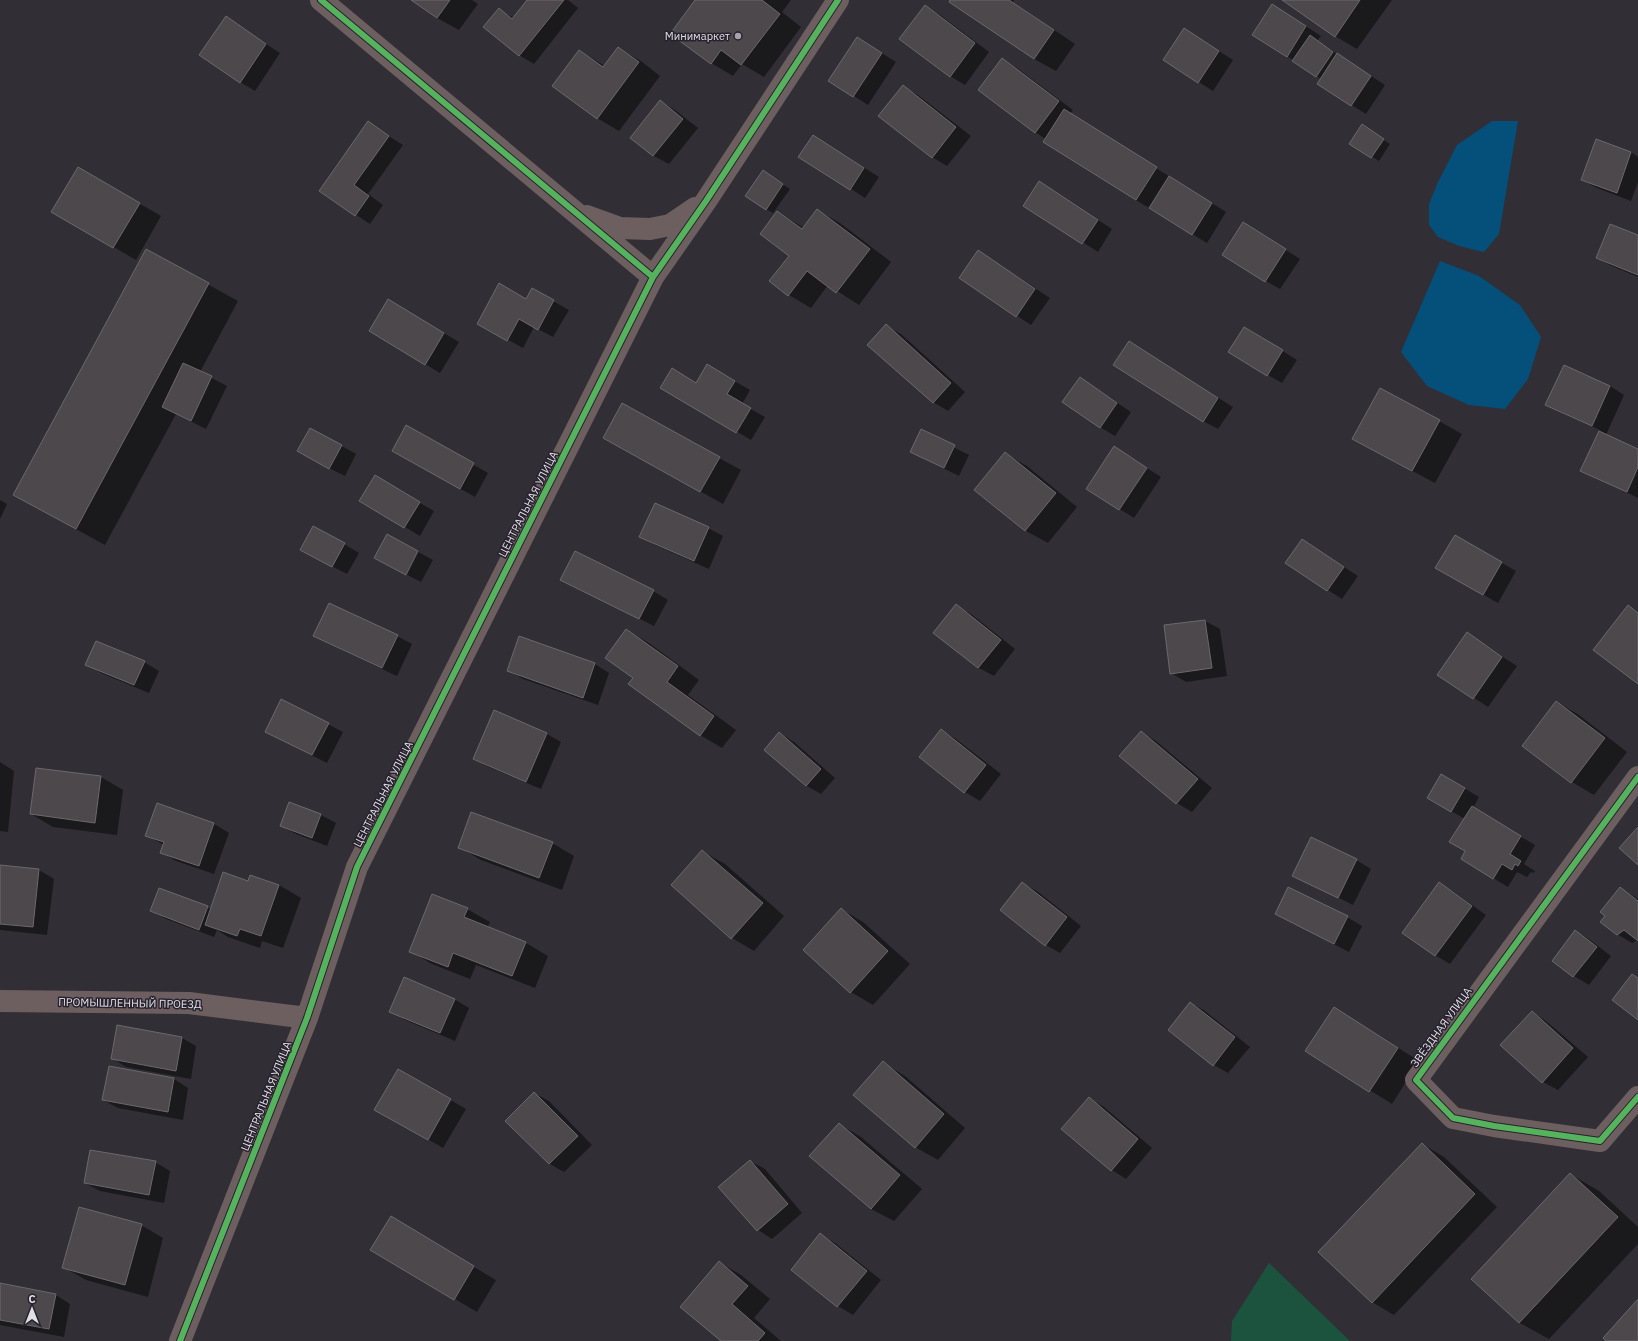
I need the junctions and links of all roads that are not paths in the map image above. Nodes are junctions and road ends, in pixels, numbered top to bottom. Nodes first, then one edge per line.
1 (321, 0) edge
2 (838, 0) edge
3 (706, 201) junction
4 (574, 212) junction
5 (653, 277) junction
6 (1638, 777) edge
7 (0, 1001) edge
8 (308, 1018) junction
9 (1638, 1097) edge
10 (180, 1341) edge

1 - 4 street
2 - 3 street, ЦЕНТРАЛЬНАЯ УЛИЦА
3 - 4 street
3 - 5 street, ЦЕНТРАЛЬНАЯ УЛИЦА
4 - 5 street
5 - 8 street, ЦЕНТРАЛЬНАЯ УЛИЦА
6 - 9 street, ЗВЁЗДНАЯ УЛИЦА
7 - 8 street, ПРОМЫШЛЕННЫЙ ПРОЕЗД
8 - 10 street, ЦЕНТРАЛЬНАЯ УЛИЦА

